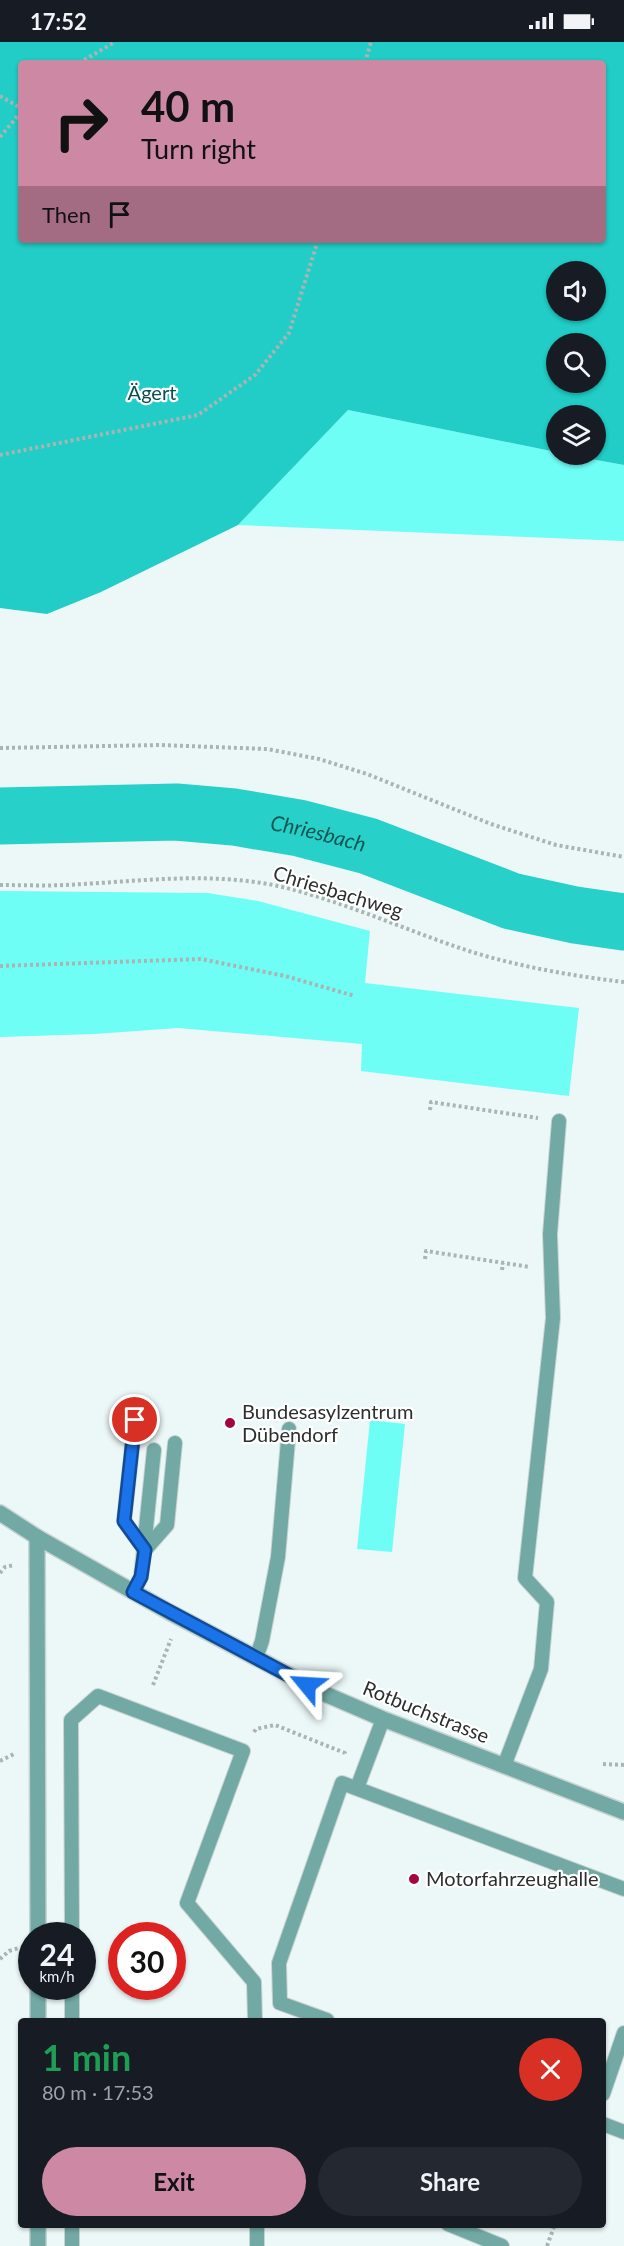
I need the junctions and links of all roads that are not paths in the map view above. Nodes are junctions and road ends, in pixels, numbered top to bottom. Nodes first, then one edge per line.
1 (560, 1121) road end
2 (135, 1420) dead end
3 (289, 1429) dead end
4 (176, 1443) dead end
5 (154, 1450) dead end
6 (0, 1513) edge
7 (37, 1537) junction
8 (145, 1550) junction
9 (133, 1592) junction
10 (255, 1658) junction
11 (383, 1719) junction
12 (504, 1766) junction
13 (357, 1788) junction
14 (624, 1812) edge
15 (624, 1889) edge
16 (32, 1922) edge
17 (72, 1922) edge
18 (38, 2000) edge
19 (72, 2000) edge
20 (38, 2018) edge
21 (72, 2018) edge
22 (255, 2018) edge
23 (321, 2018) edge
24 (624, 2033) edge
25 (606, 2085) edge
26 (606, 2125) edge
27 (624, 2132) edge
28 (38, 2228) edge
29 (72, 2228) edge
30 (257, 2228) edge
31 (457, 2228) edge
32 (38, 2246) edge
33 (72, 2246) edge
34 (257, 2246) edge
35 (502, 2246) edge

1 - 12 lane
2 - 8 lane
3 - 10 lane
4 - 8 lane
5 - 8 lane
6 - 7 street, Rotbuchstrasse
7 - 9 street, Rotbuchstrasse
7 - 16 street
8 - 9 lane
9 - 10 street, Rotbuchstrasse
10 - 11 street, Rotbuchstrasse
11 - 12 street, Rotbuchstrasse
11 - 13 lane
12 - 14 street, Rotbuchstrasse
13 - 15 lane
13 - 23 lane
17 - 22 lane
18 - 20 street
19 - 21 lane
24 - 25 lane
26 - 27 lane
28 - 32 street
29 - 33 lane
30 - 34 lane
31 - 35 lane

